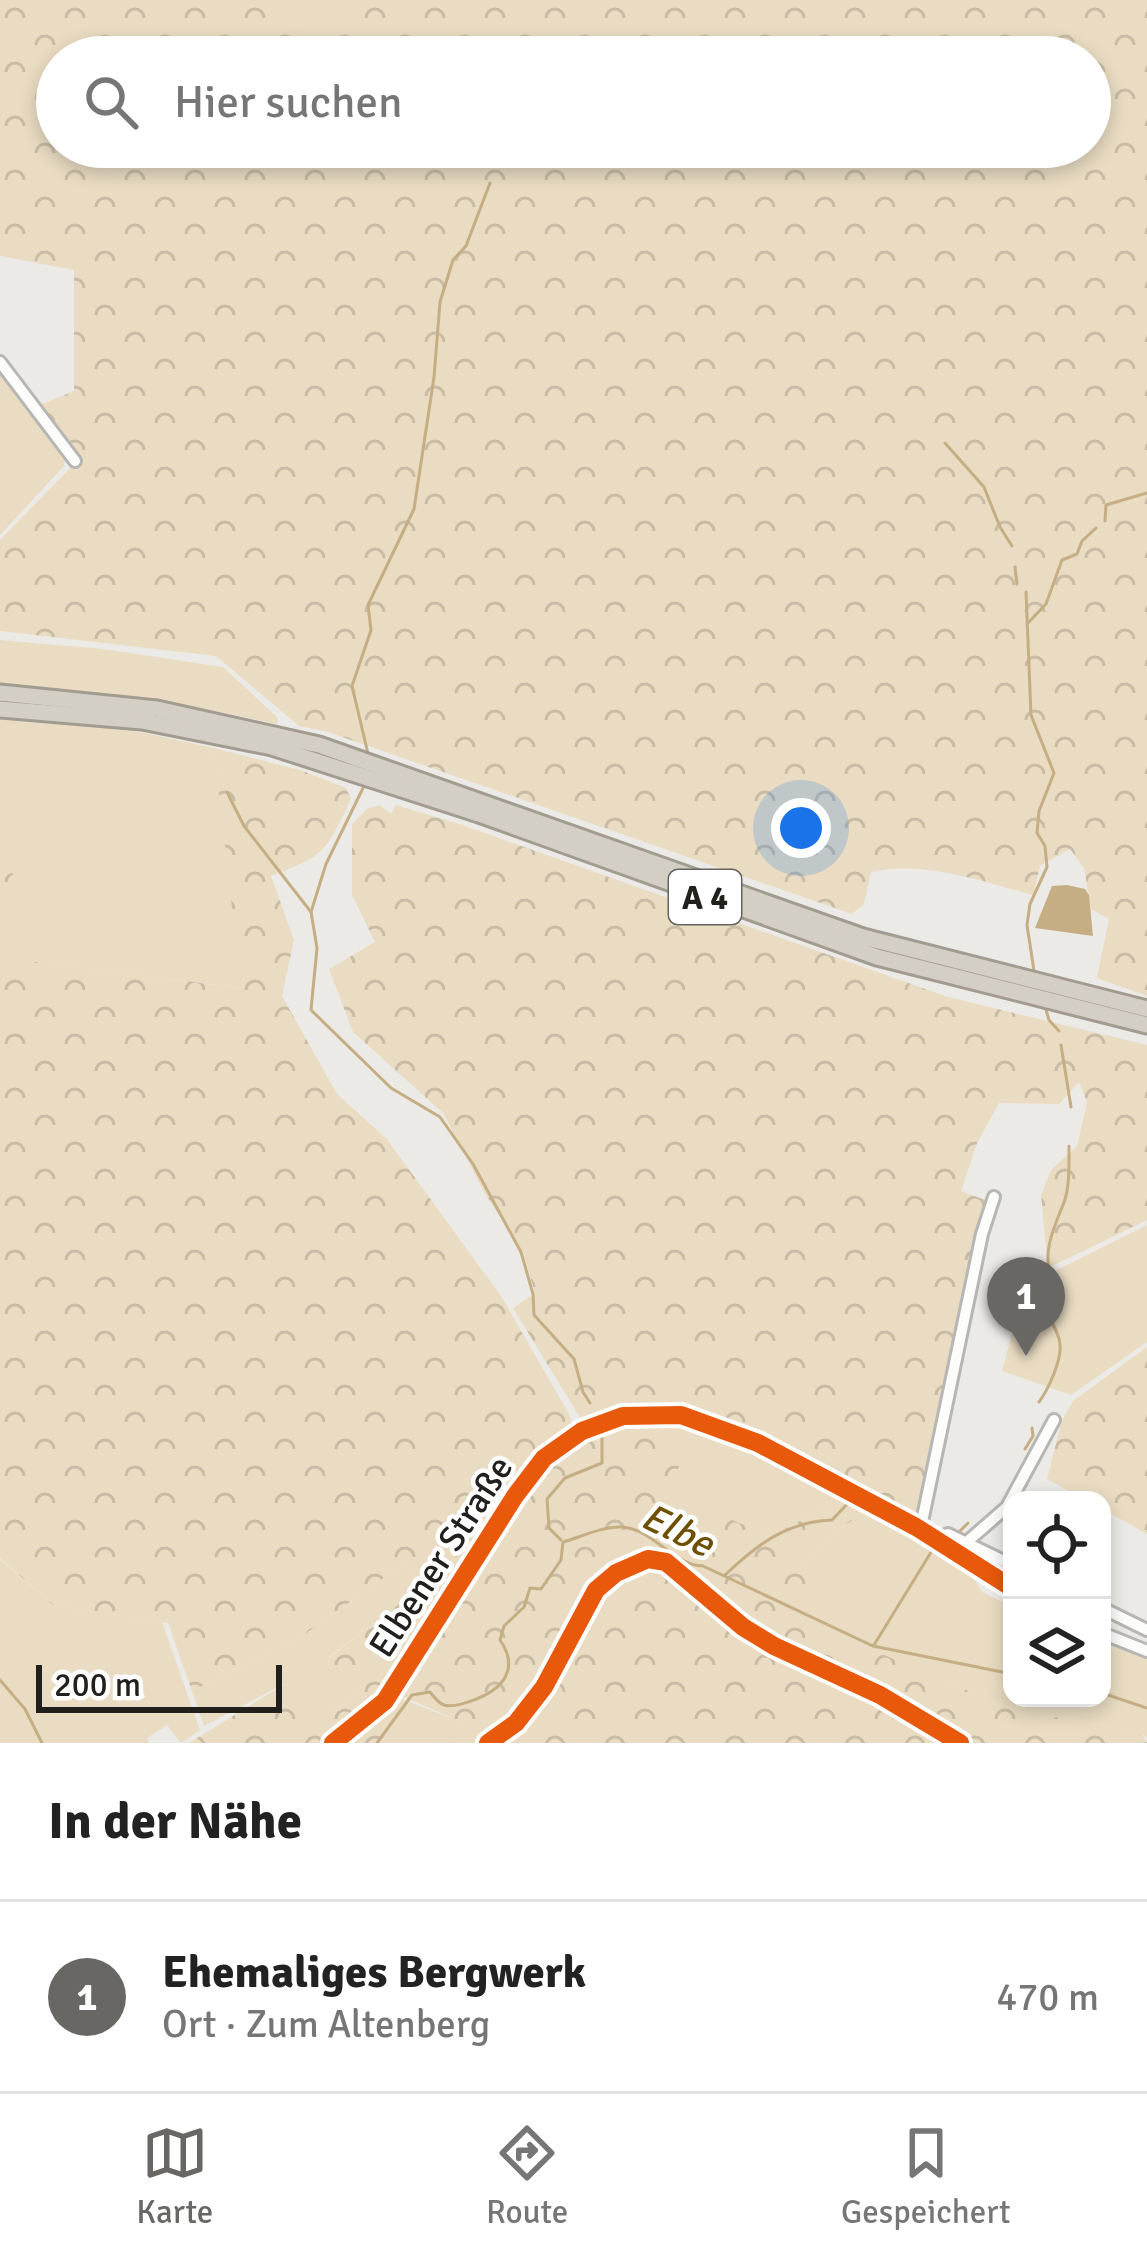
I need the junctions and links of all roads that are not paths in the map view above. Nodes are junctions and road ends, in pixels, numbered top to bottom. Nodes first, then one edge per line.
1 (0, 362) edge
2 (75, 460) dead end
3 (0, 693) edge
4 (0, 709) edge
5 (317, 752) junction
6 (935, 965) junction
7 (1147, 1010) edge
8 (1147, 1025) edge
9 (994, 1197) dead end
10 (1054, 1420) dead end
11 (916, 1527) junction
12 (936, 1540) junction
13 (968, 1541) junction
14 (1003, 1560) edge
15 (1003, 1582) edge
16 (1111, 1612) edge
17 (1147, 1630) edge
18 (1111, 1637) edge
19 (1147, 1651) edge
20 (333, 1743) edge

1 - 2 street
3 - 5 highway, A 4
4 - 5 highway, A 4
5 - 6 highway, A 4
6 - 7 highway, A 4
6 - 8 highway, A 4
9 - 11 street
10 - 13 street
11 - 12 street, Elbener Straße
11 - 20 street, Elbener Straße
12 - 13 street
12 - 15 street, Elbener Straße
13 - 14 street
16 - 17 street
18 - 19 street

